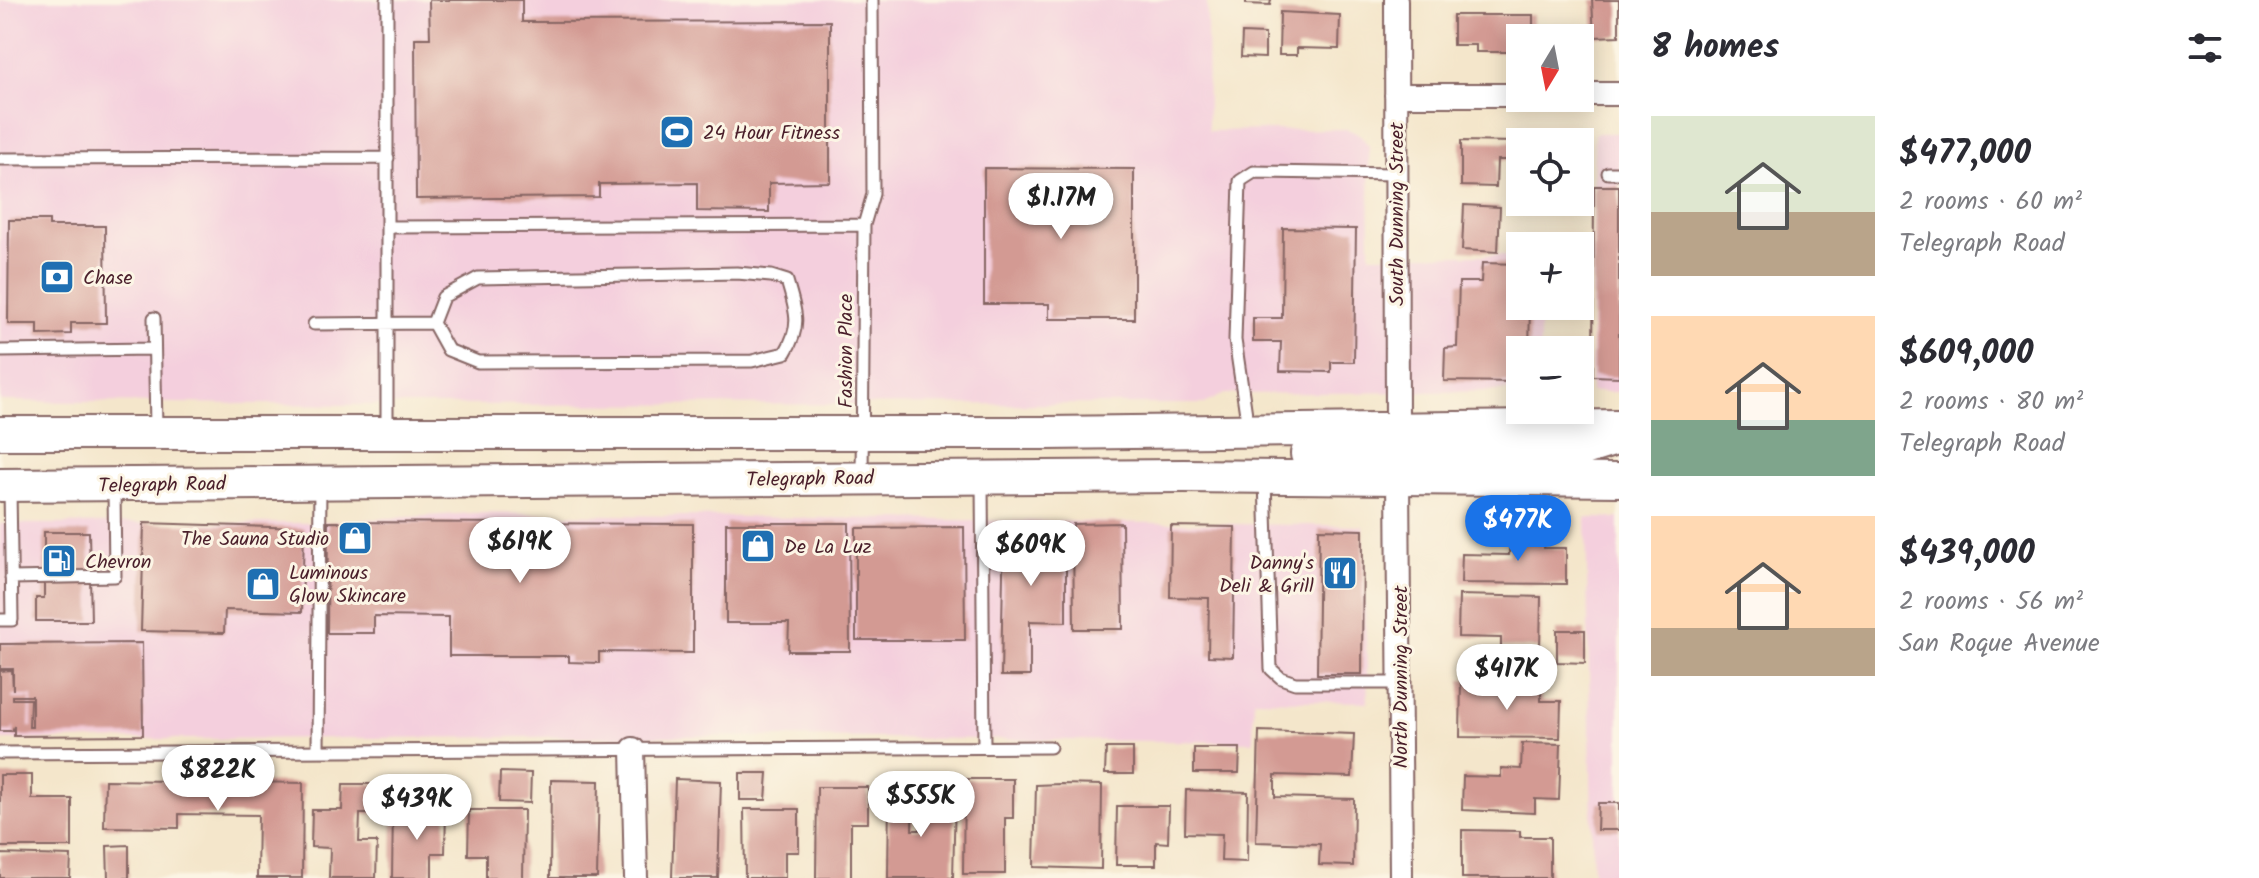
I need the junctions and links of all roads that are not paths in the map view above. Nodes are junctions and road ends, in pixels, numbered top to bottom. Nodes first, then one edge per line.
1 (387, 0) edge
2 (872, 0) edge
3 (1396, 0) edge
4 (1594, 94) edge
5 (1619, 94) edge
6 (1396, 95) junction
7 (1506, 95) edge
8 (388, 158) junction
9 (0, 159) edge
10 (1396, 174) junction
11 (864, 225) junction
12 (388, 227) junction
13 (154, 318) dead end
14 (386, 323) junction
15 (433, 323) junction
16 (314, 324) dead end
17 (153, 349) junction
18 (0, 351) edge
19 (1619, 426) edge
20 (1397, 427) junction
21 (1249, 431) junction
22 (1105, 432) junction
23 (0, 433) edge
24 (156, 433) junction
25 (387, 433) junction
26 (862, 433) junction
27 (1619, 438) edge
28 (982, 476) junction
29 (1184, 476) junction
30 (1265, 476) junction
31 (1398, 476) junction
32 (862, 477) junction
33 (1619, 480) edge
34 (320, 482) junction
35 (114, 484) junction
36 (5, 485) edge
37 (11, 578) junction
38 (0, 620) edge
39 (1400, 683) junction
40 (984, 747) junction
41 (1050, 747) dead end
42 (633, 749) junction
43 (318, 751) junction
44 (0, 753) edge
45 (636, 878) edge
46 (1401, 878) edge

1 - 8 lane
2 - 11 lane, Fashion Place
3 - 6 street, South Dunning Street
4 - 5 street
6 - 7 street
6 - 10 street, South Dunning Street
8 - 9 lane
8 - 12 lane
10 - 20 street, South Dunning Street
10 - 21 lane
11 - 12 lane
11 - 26 lane, Fashion Place
12 - 14 lane
13 - 17 lane
14 - 15 lane
14 - 16 lane
14 - 25 lane
15 - 15 lane
17 - 18 lane
17 - 24 lane
19 - 20 main road
20 - 21 main road
20 - 29 main road
21 - 22 main road
22 - 26 main road
22 - 28 main road
23 - 24 main road
24 - 25 main road
25 - 26 main road
26 - 32 lane, Fashion Place
27 - 31 main road
28 - 29 main road, Telegraph Road
28 - 32 main road, Telegraph Road
28 - 40 lane
29 - 30 main road, Telegraph Road
30 - 31 main road, Telegraph Road
30 - 39 lane
31 - 33 main road, Telegraph Road
31 - 39 street, North Dunning Street
32 - 34 main road, Telegraph Road
34 - 35 main road, Telegraph Road
34 - 43 lane
35 - 36 main road, Telegraph Road
35 - 37 lane
36 - 37 lane
37 - 38 lane
39 - 46 street, North Dunning Street
40 - 41 lane
40 - 42 lane
42 - 43 lane
42 - 45 street
43 - 44 lane

